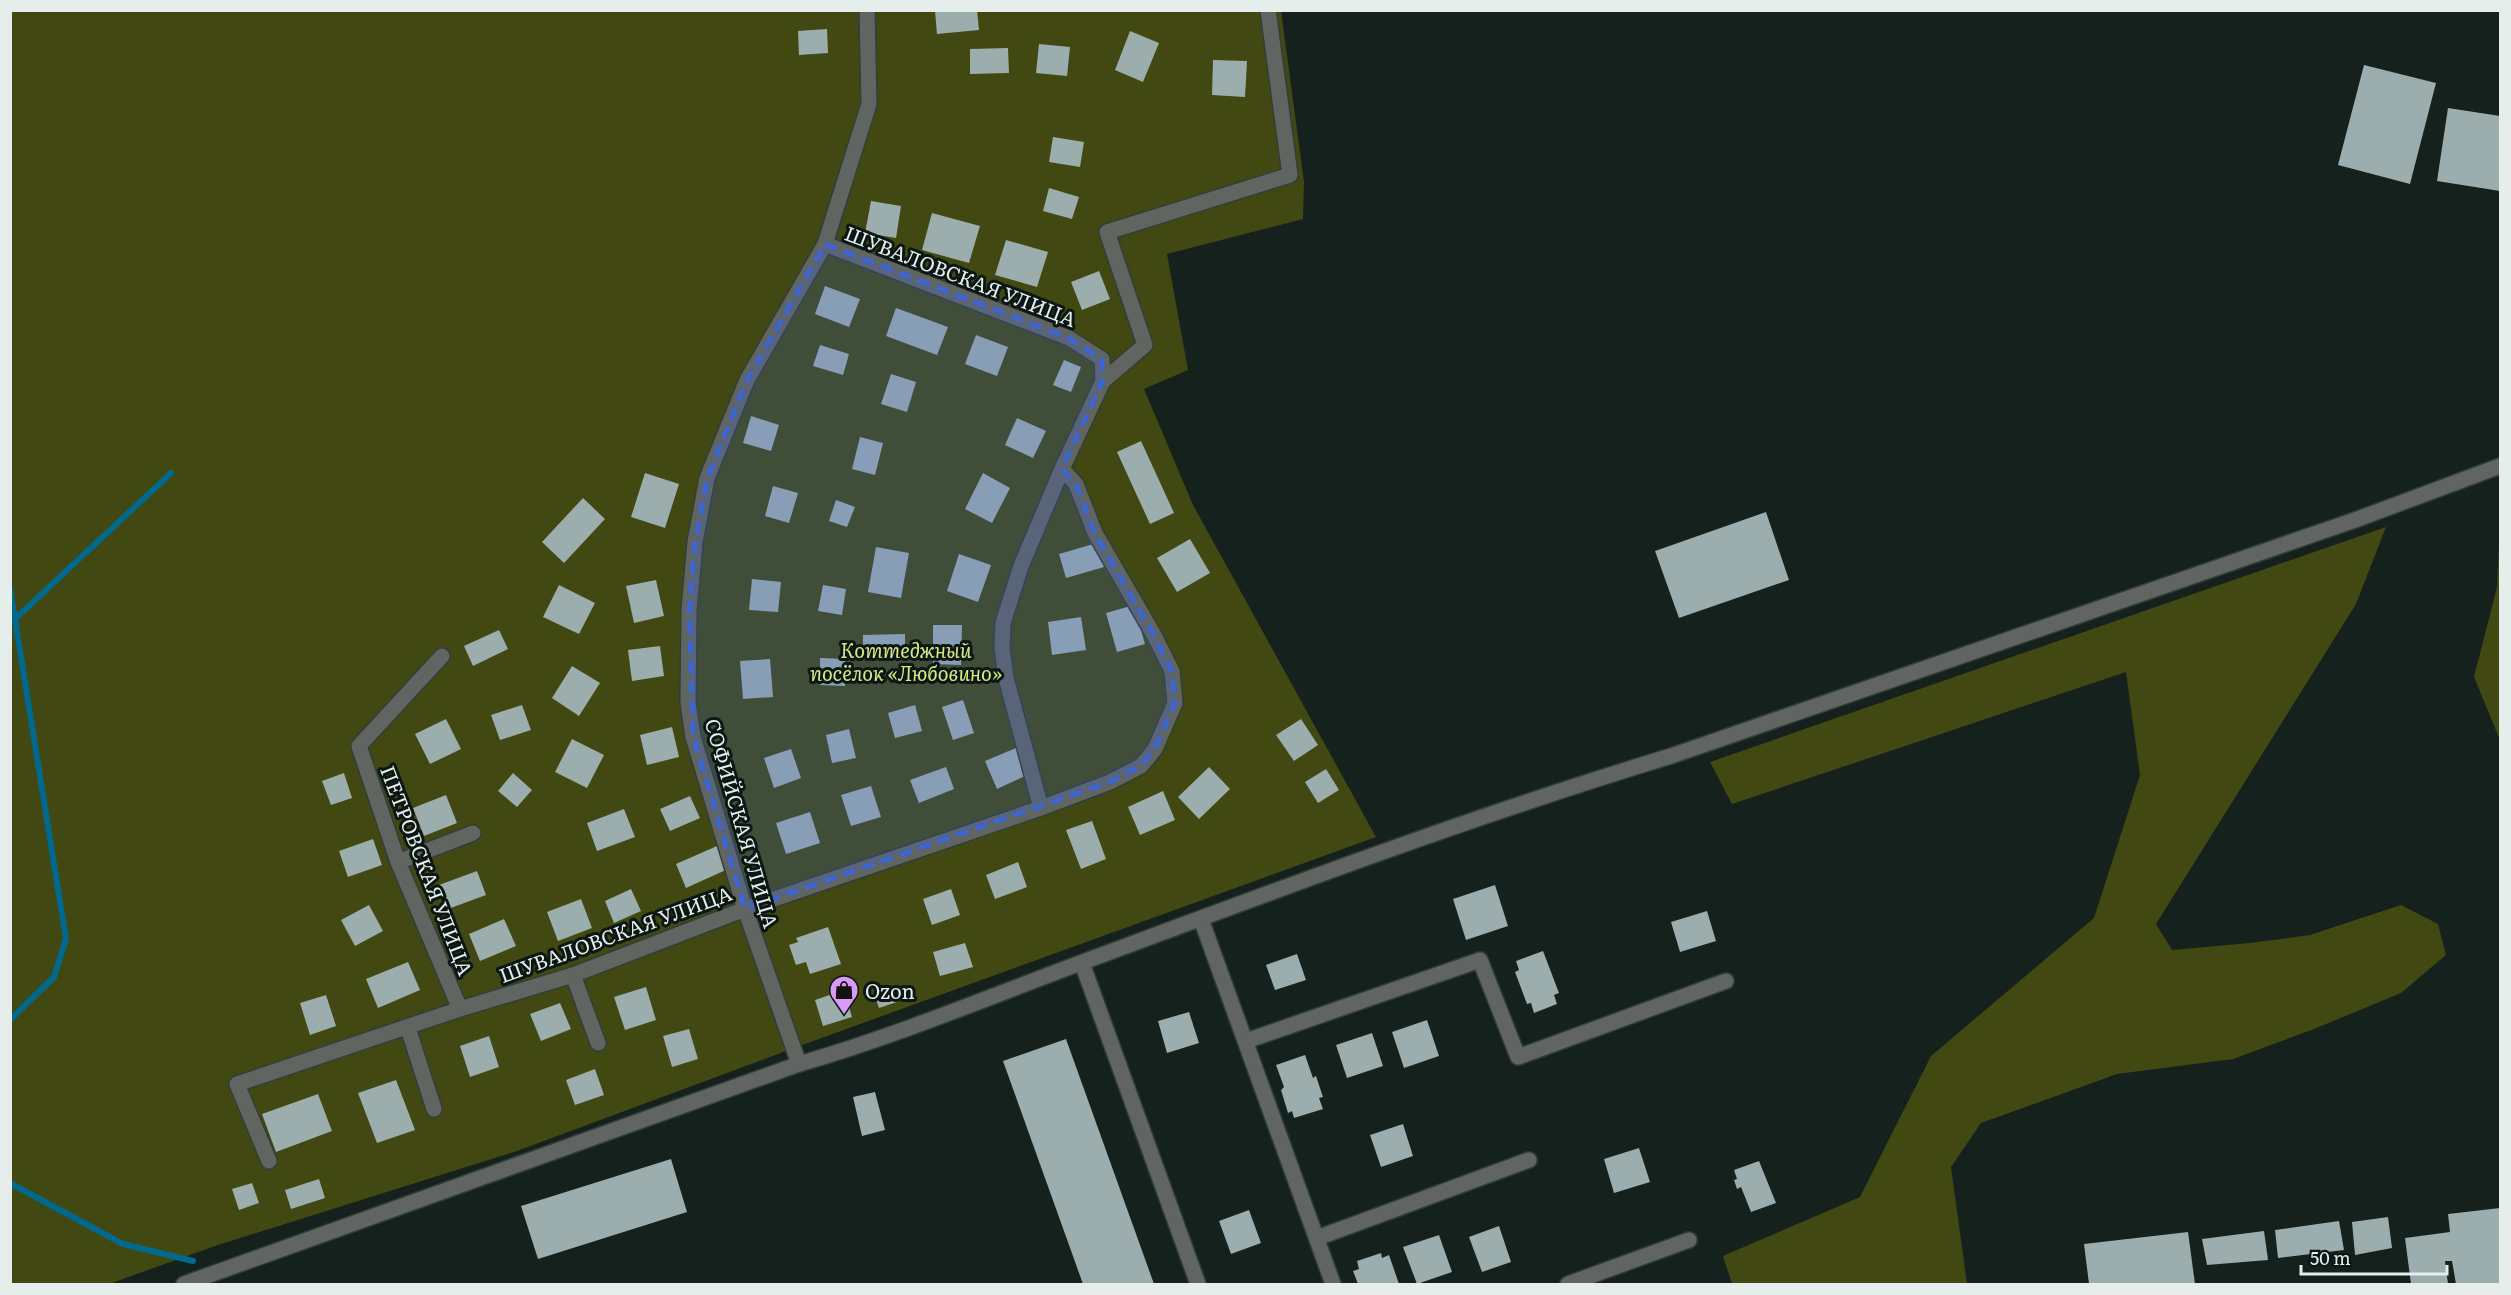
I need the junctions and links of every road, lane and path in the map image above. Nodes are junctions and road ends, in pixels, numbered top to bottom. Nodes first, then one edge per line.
1 (867, 10) edge
2 (1268, 10) edge
3 (825, 244) junction
4 (1103, 381) junction
5 (2500, 466) edge
6 (1062, 469) junction
7 (442, 656) dead end
8 (1041, 808) junction
9 (473, 833) dead end
10 (398, 862) junction
11 (744, 909) junction
12 (1201, 919) junction
13 (1082, 963) junction
14 (573, 975) junction
15 (1726, 981) dead end
16 (460, 1010) junction
17 (408, 1028) junction
18 (1246, 1041) junction
19 (598, 1043) dead end
20 (799, 1064) junction
21 (434, 1109) dead end
22 (1530, 1160) dead end
23 (268, 1161) dead end
24 (1317, 1238) junction
25 (1689, 1240) dead end
26 (184, 1284) edge
27 (1198, 1284) edge
28 (1333, 1284) edge
29 (1573, 1284) edge

1 - 3 street, СОФИЙСКАЯ УЛИЦА
2 - 4 street
3 - 4 street, ШУВАЛОВСКАЯ УЛИЦА
3 - 11 street, СОФИЙСКАЯ УЛИЦА
4 - 6 street
5 - 12 street
6 - 8 street
6 - 8 street, ШУВАЛОВСКАЯ УЛИЦА
7 - 10 street, ПЕТРОВСКАЯ УЛИЦА
8 - 11 street, ШУВАЛОВСКАЯ УЛИЦА
9 - 10 street
10 - 16 street, ПЕТРОВСКАЯ УЛИЦА
11 - 14 street, ШУВАЛОВСКАЯ УЛИЦА
11 - 20 street, СОФИЙСКАЯ УЛИЦА
12 - 13 street
12 - 18 street
13 - 20 street
13 - 27 street
14 - 16 street, ШУВАЛОВСКАЯ УЛИЦА
14 - 19 street
15 - 18 street
16 - 17 street, ШУВАЛОВСКАЯ УЛИЦА
17 - 21 street
17 - 23 street, ШУВАЛОВСКАЯ УЛИЦА
18 - 24 street
20 - 26 street
22 - 24 street
24 - 28 street
25 - 29 street

